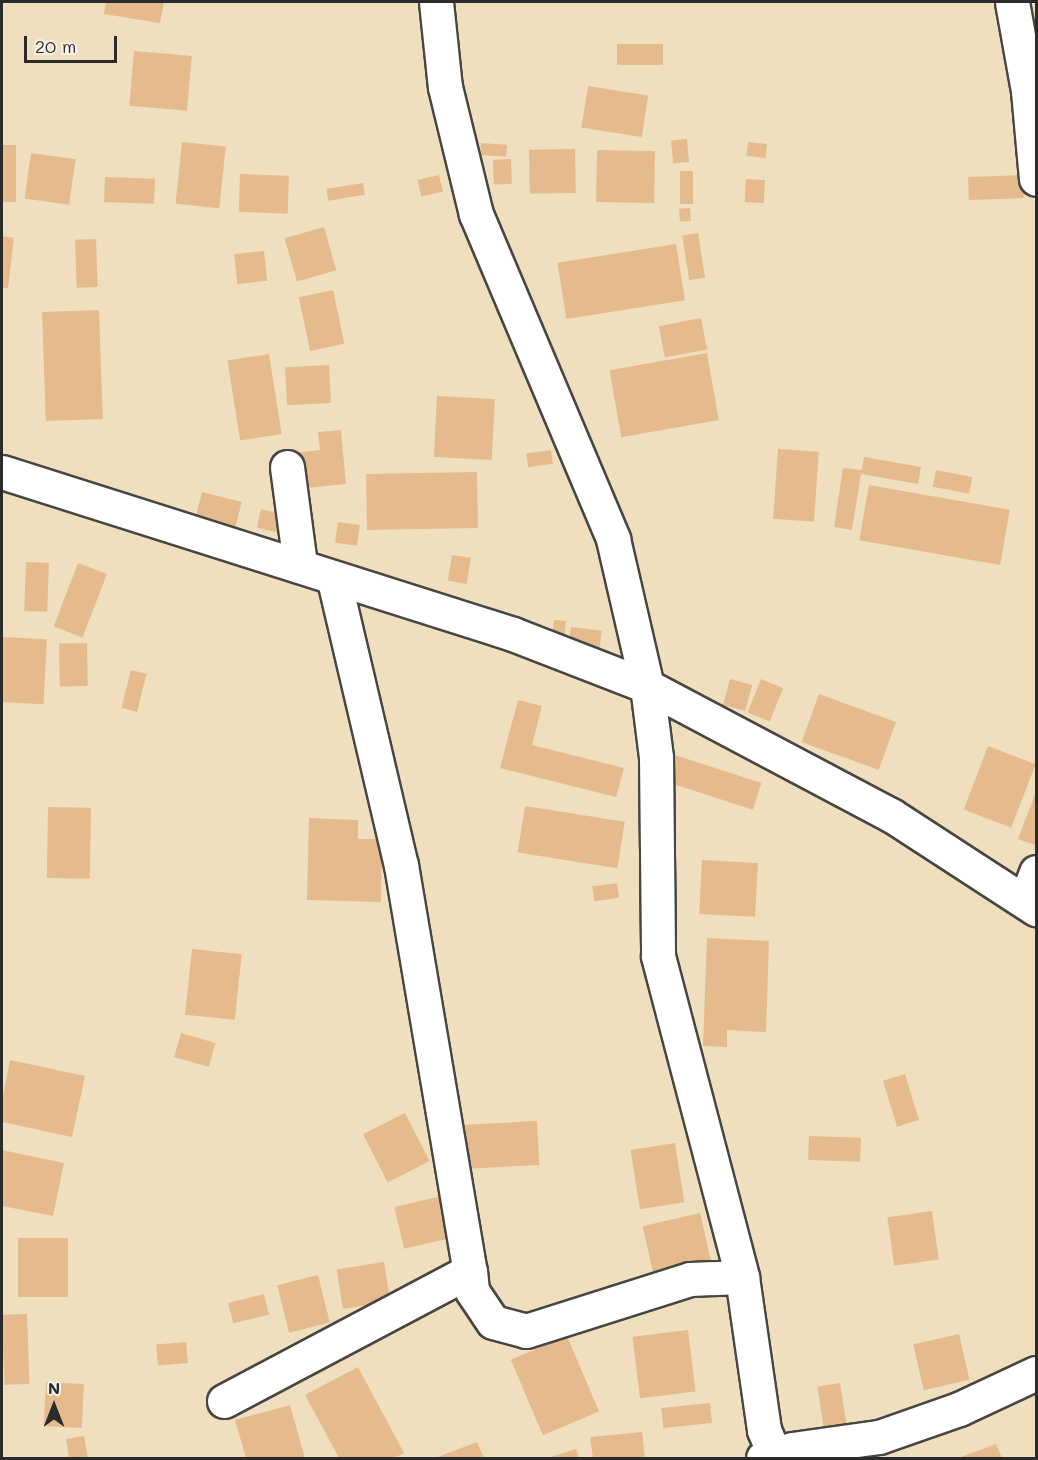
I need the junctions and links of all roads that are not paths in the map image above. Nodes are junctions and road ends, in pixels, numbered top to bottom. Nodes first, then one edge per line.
1 (436, 2) edge
2 (1012, 2) edge
3 (1036, 179) edge
4 (287, 467) dead end
5 (2, 472) edge
6 (300, 564) junction
7 (334, 580) junction
8 (647, 686) junction
9 (1033, 894) edge
10 (470, 1271) junction
11 (742, 1277) junction
12 (1036, 1373) edge
13 (224, 1401) dead end
14 (769, 1457) edge

1 - 8 street
2 - 3 street
4 - 6 street
5 - 6 street
6 - 7 street
7 - 8 street
7 - 10 street
8 - 9 street
8 - 11 street
10 - 11 street
10 - 13 street
11 - 14 street
12 - 14 street

